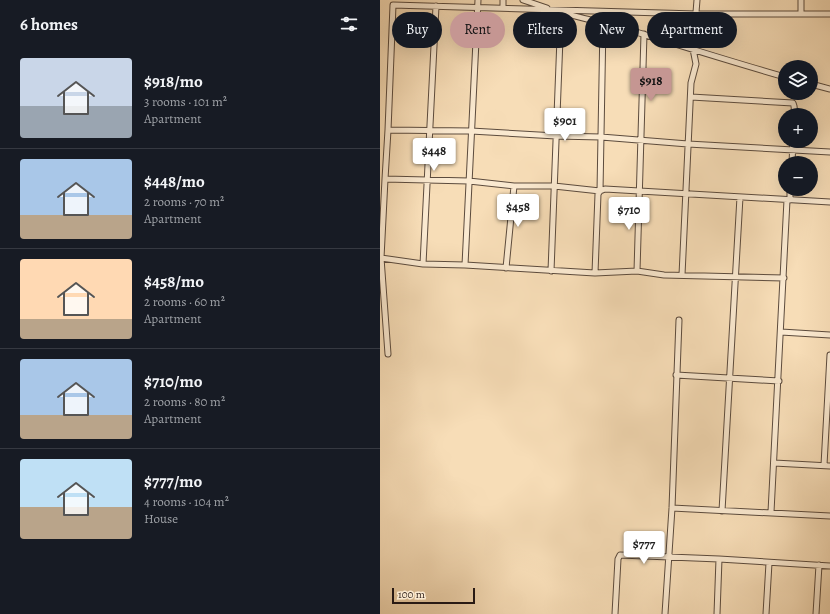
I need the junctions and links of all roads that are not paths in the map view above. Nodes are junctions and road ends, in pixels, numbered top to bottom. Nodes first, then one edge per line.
1 (478, 0) edge
2 (503, 0) edge
3 (523, 0) edge
4 (697, 0) edge
5 (801, 0) edge
6 (436, 6) junction
7 (477, 7) junction
8 (503, 8) junction
9 (553, 10) junction
10 (561, 12) edge
11 (696, 12) edge
12 (647, 13) edge
13 (737, 14) edge
14 (800, 14) junction
15 (830, 14) edge
16 (639, 33) edge
17 (644, 34) junction
18 (560, 48) edge
19 (603, 48) edge
20 (693, 49) junction
21 (778, 75) edge
22 (818, 86) edge
23 (830, 89) edge
24 (691, 98) junction
25 (794, 108) edge
26 (388, 130) junction
27 (430, 130) junction
28 (471, 131) junction
29 (556, 136) junction
30 (601, 136) junction
31 (641, 140) junction
32 (688, 144) junction
33 (793, 150) junction
34 (830, 152) edge
35 (793, 156) edge
36 (385, 179) junction
37 (427, 181) junction
38 (469, 181) junction
39 (514, 186) junction
40 (554, 186) junction
41 (639, 190) junction
42 (600, 191) junction
43 (686, 193) junction
44 (789, 196) edge
45 (740, 197) junction
46 (789, 200) junction
47 (830, 202) edge
48 (381, 258) edge
49 (423, 264) junction
50 (465, 265) junction
51 (506, 268) junction
52 (551, 271) junction
53 (637, 271) junction
54 (595, 273) junction
55 (682, 275) junction
56 (734, 277) junction
57 (784, 278) junction
58 (679, 320) dead end
59 (781, 332) junction
60 (830, 335) edge
61 (388, 354) dead end
62 (830, 355) edge
63 (676, 375) junction
64 (729, 378) junction
65 (778, 380) junction
66 (774, 463) junction
67 (824, 466) junction
68 (830, 466) edge
69 (672, 508) junction
70 (722, 511) junction
71 (771, 512) junction
72 (830, 516) edge
73 (669, 558) junction
74 (719, 559) junction
75 (769, 563) junction
76 (819, 565) junction
77 (830, 566) edge
78 (615, 614) edge
79 (665, 614) edge
80 (717, 614) edge
81 (766, 614) edge
82 (816, 614) edge

1 - 7 street
2 - 8 street
3 - 9 street
4 - 11 street
5 - 14 street
6 - 7 street
6 - 26 street
6 - 27 street
7 - 8 street
7 - 28 street
8 - 9 street
9 - 10 street
9 - 12 street
13 - 14 street
14 - 15 street
16 - 17 street
17 - 20 street
17 - 31 street
18 - 29 street
19 - 30 street
20 - 21 street
20 - 24 street
22 - 23 street
24 - 25 street
24 - 32 street
26 - 27 street
26 - 36 street
27 - 28 street
27 - 37 street
28 - 29 street
28 - 38 street
29 - 30 street
29 - 40 street
30 - 31 street
30 - 42 street
31 - 32 street
31 - 41 street
32 - 33 street
32 - 43 street
33 - 34 street
33 - 35 street
36 - 37 street
36 - 48 street
37 - 38 street
37 - 49 street
38 - 39 street
38 - 50 street
39 - 40 street
39 - 51 street
40 - 42 street
40 - 52 street
41 - 42 street
41 - 43 street
41 - 53 street
42 - 54 street
43 - 45 street
43 - 55 street
44 - 46 street
45 - 46 street
45 - 56 street
46 - 47 street
46 - 57 street
48 - 49 street
48 - 61 street
49 - 50 street
50 - 51 street
51 - 52 street
52 - 54 street
53 - 54 street
53 - 55 street
55 - 56 street
56 - 57 street
56 - 64 street
57 - 59 street
58 - 63 street
59 - 60 street
59 - 65 street
62 - 67 street
63 - 64 street
63 - 69 street
64 - 65 street
64 - 70 street
65 - 66 street
66 - 67 street
66 - 71 street
67 - 68 street
69 - 70 street
69 - 73 street
70 - 71 street
71 - 72 street
73 - 74 street
73 - 78 street
73 - 79 street
74 - 75 street
74 - 80 street
75 - 76 street
75 - 81 street
76 - 77 street
76 - 82 street

